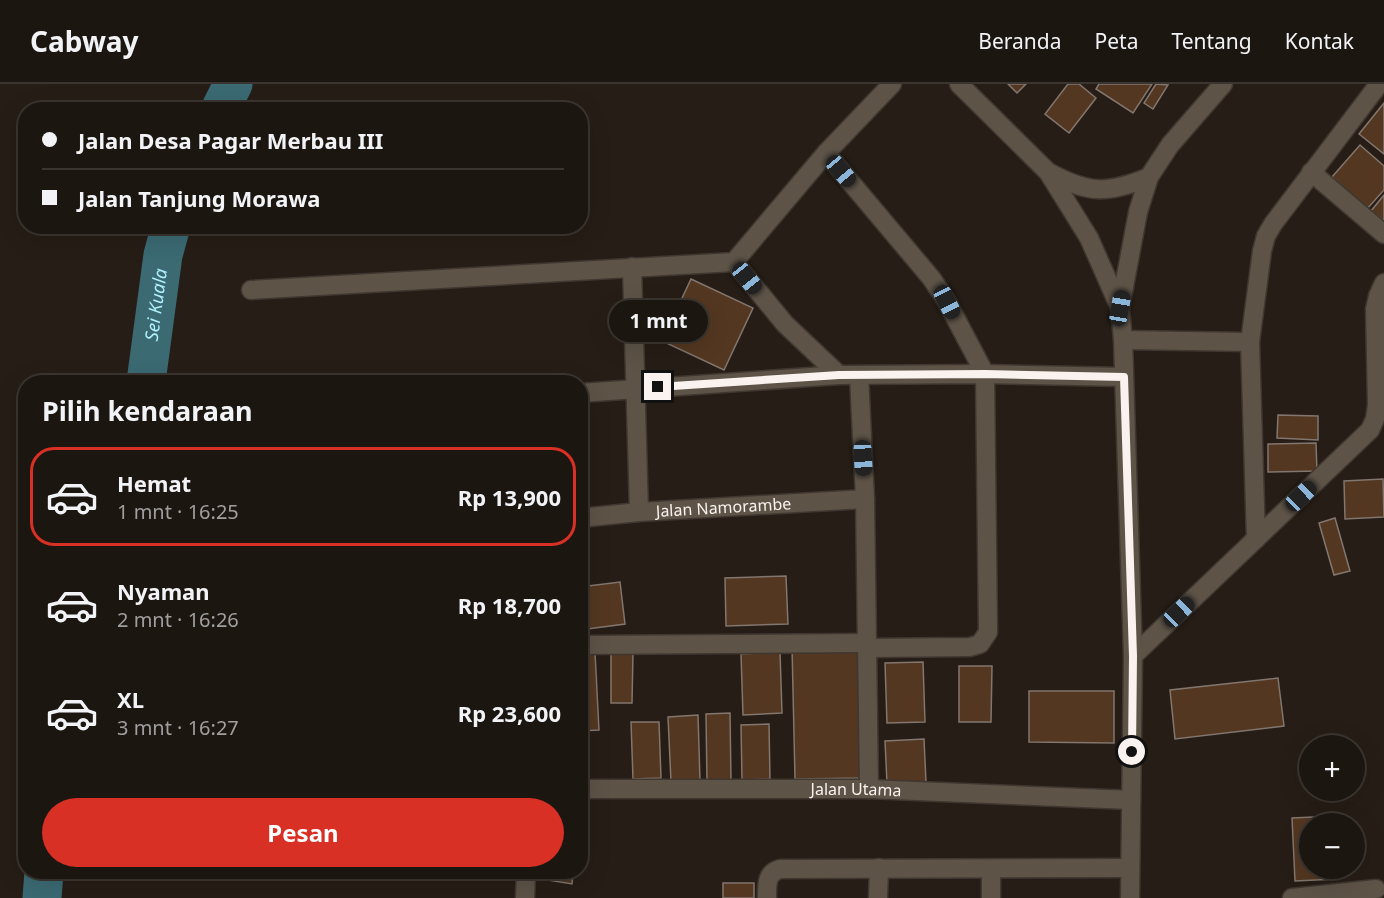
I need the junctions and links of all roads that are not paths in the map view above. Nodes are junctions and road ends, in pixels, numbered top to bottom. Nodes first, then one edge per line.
1 (892, 84) edge
2 (959, 84) edge
3 (1382, 84) edge
4 (1217, 86) edge
5 (826, 153) junction
6 (1048, 172) junction
7 (1311, 172) junction
8 (1149, 177) junction
9 (1384, 234) edge
10 (734, 262) junction
11 (632, 267) junction
12 (1384, 283) edge
13 (251, 290) dead end
14 (1120, 308) junction
15 (1124, 340) junction
16 (1250, 342) junction
17 (985, 374) junction
18 (839, 375) junction
19 (859, 375) junction
20 (1124, 377) junction
21 (635, 389) junction
22 (588, 392) edge
23 (866, 499) junction
24 (639, 512) junction
25 (588, 517) edge
26 (1256, 540) junction
27 (588, 645) edge
28 (867, 646) junction
29 (1133, 656) junction
30 (588, 789) edge
31 (869, 789) junction
32 (1131, 800) junction
33 (879, 868) junction
34 (1131, 868) junction
35 (991, 869) junction
36 (526, 879) edge
37 (1376, 889) dead end
38 (525, 898) edge
39 (767, 898) edge
40 (878, 898) edge
41 (991, 898) edge
42 (1130, 898) edge
43 (1292, 898) edge

1 - 5 street
2 - 6 street
3 - 7 street
4 - 8 street
5 - 10 street
5 - 17 street
6 - 8 street
6 - 14 street
7 - 9 street
7 - 16 street
8 - 14 street
10 - 11 street
10 - 18 street
11 - 13 street
11 - 21 street
12 - 26 street
14 - 15 street
15 - 16 street
15 - 20 street
16 - 26 street
17 - 19 street
17 - 20 street
17 - 28 street
18 - 19 street
18 - 21 street
19 - 23 street
20 - 29 street
21 - 22 street
21 - 24 street
23 - 24 street, Jalan Namorambe
23 - 28 street
24 - 25 street, Jalan Namorambe
26 - 29 street
27 - 28 street
28 - 31 street
29 - 32 street
30 - 31 street, Jalan Utama
31 - 32 street, Jalan Utama
32 - 34 street
33 - 35 street
33 - 39 street
33 - 40 street
34 - 35 street
34 - 42 street
35 - 41 street
36 - 38 street
37 - 43 street

